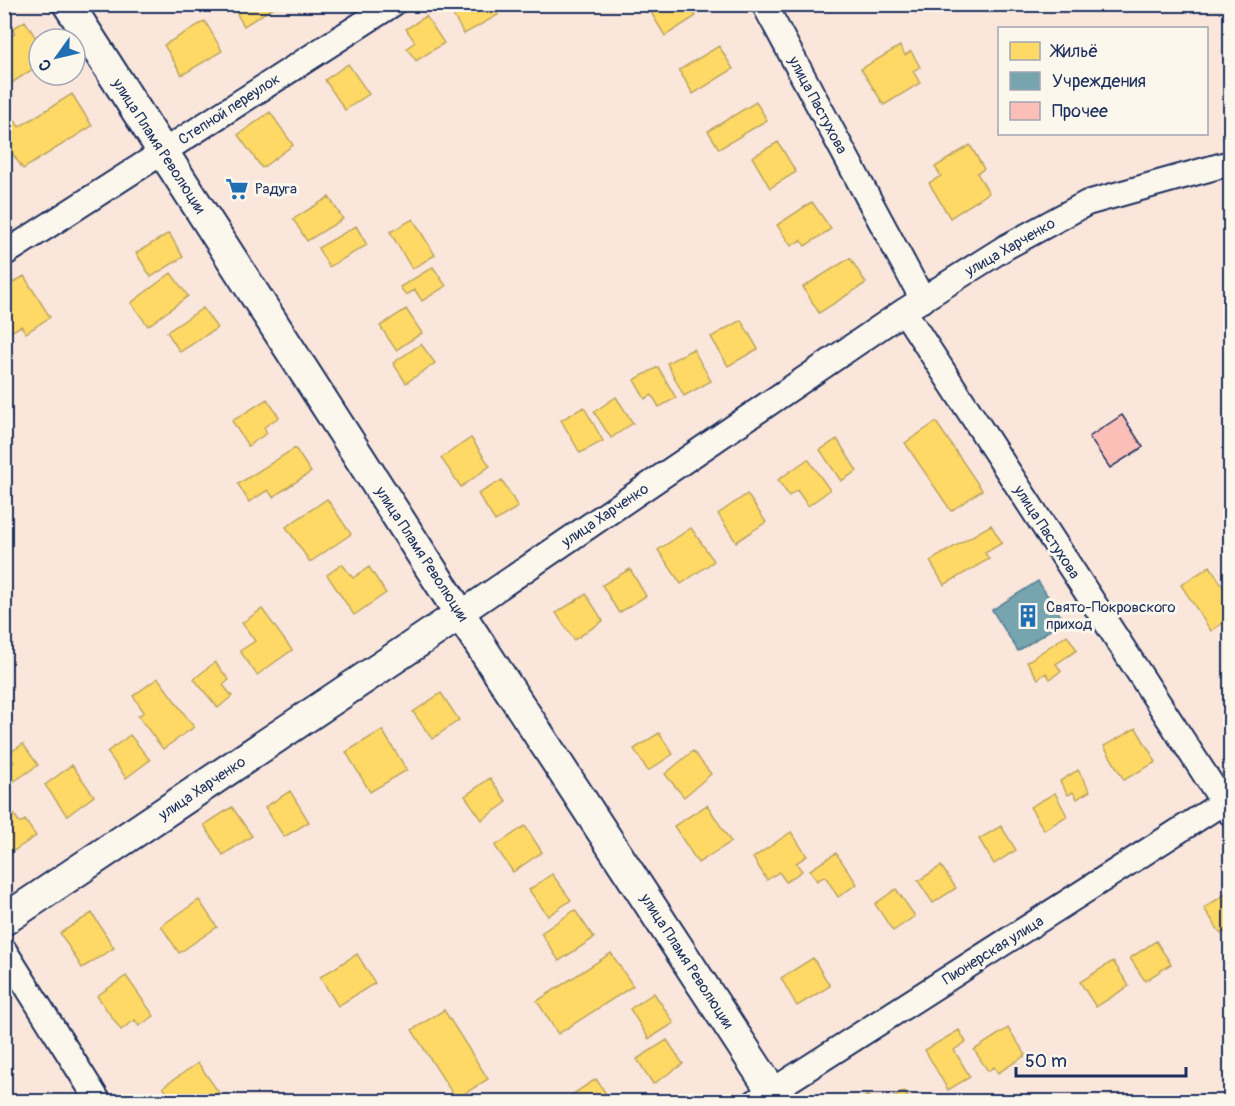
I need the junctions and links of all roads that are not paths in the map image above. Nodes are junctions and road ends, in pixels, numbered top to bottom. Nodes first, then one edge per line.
1 (68, 4) edge
2 (393, 4) edge
3 (764, 4) edge
4 (163, 152) junction
5 (1230, 163) edge
6 (8, 243) edge
7 (914, 305) junction
8 (460, 614) junction
9 (1228, 805) edge
10 (4, 920) edge
11 (4, 950) edge
12 (769, 1098) edge
13 (99, 1101) edge

1 - 4 street, улица Пламя Революции
2 - 4 street, Степной переулок
3 - 7 street, улица Пастухова
4 - 6 street, Степной переулок
4 - 8 street, улица Пламя Революции
5 - 7 street, улица Харченко
7 - 8 street, улица Харченко
7 - 9 street, улица Пастухова
8 - 10 street, улица Харченко
8 - 12 street, улица Пламя Революции
9 - 12 street, Пионерская улица
11 - 13 street

